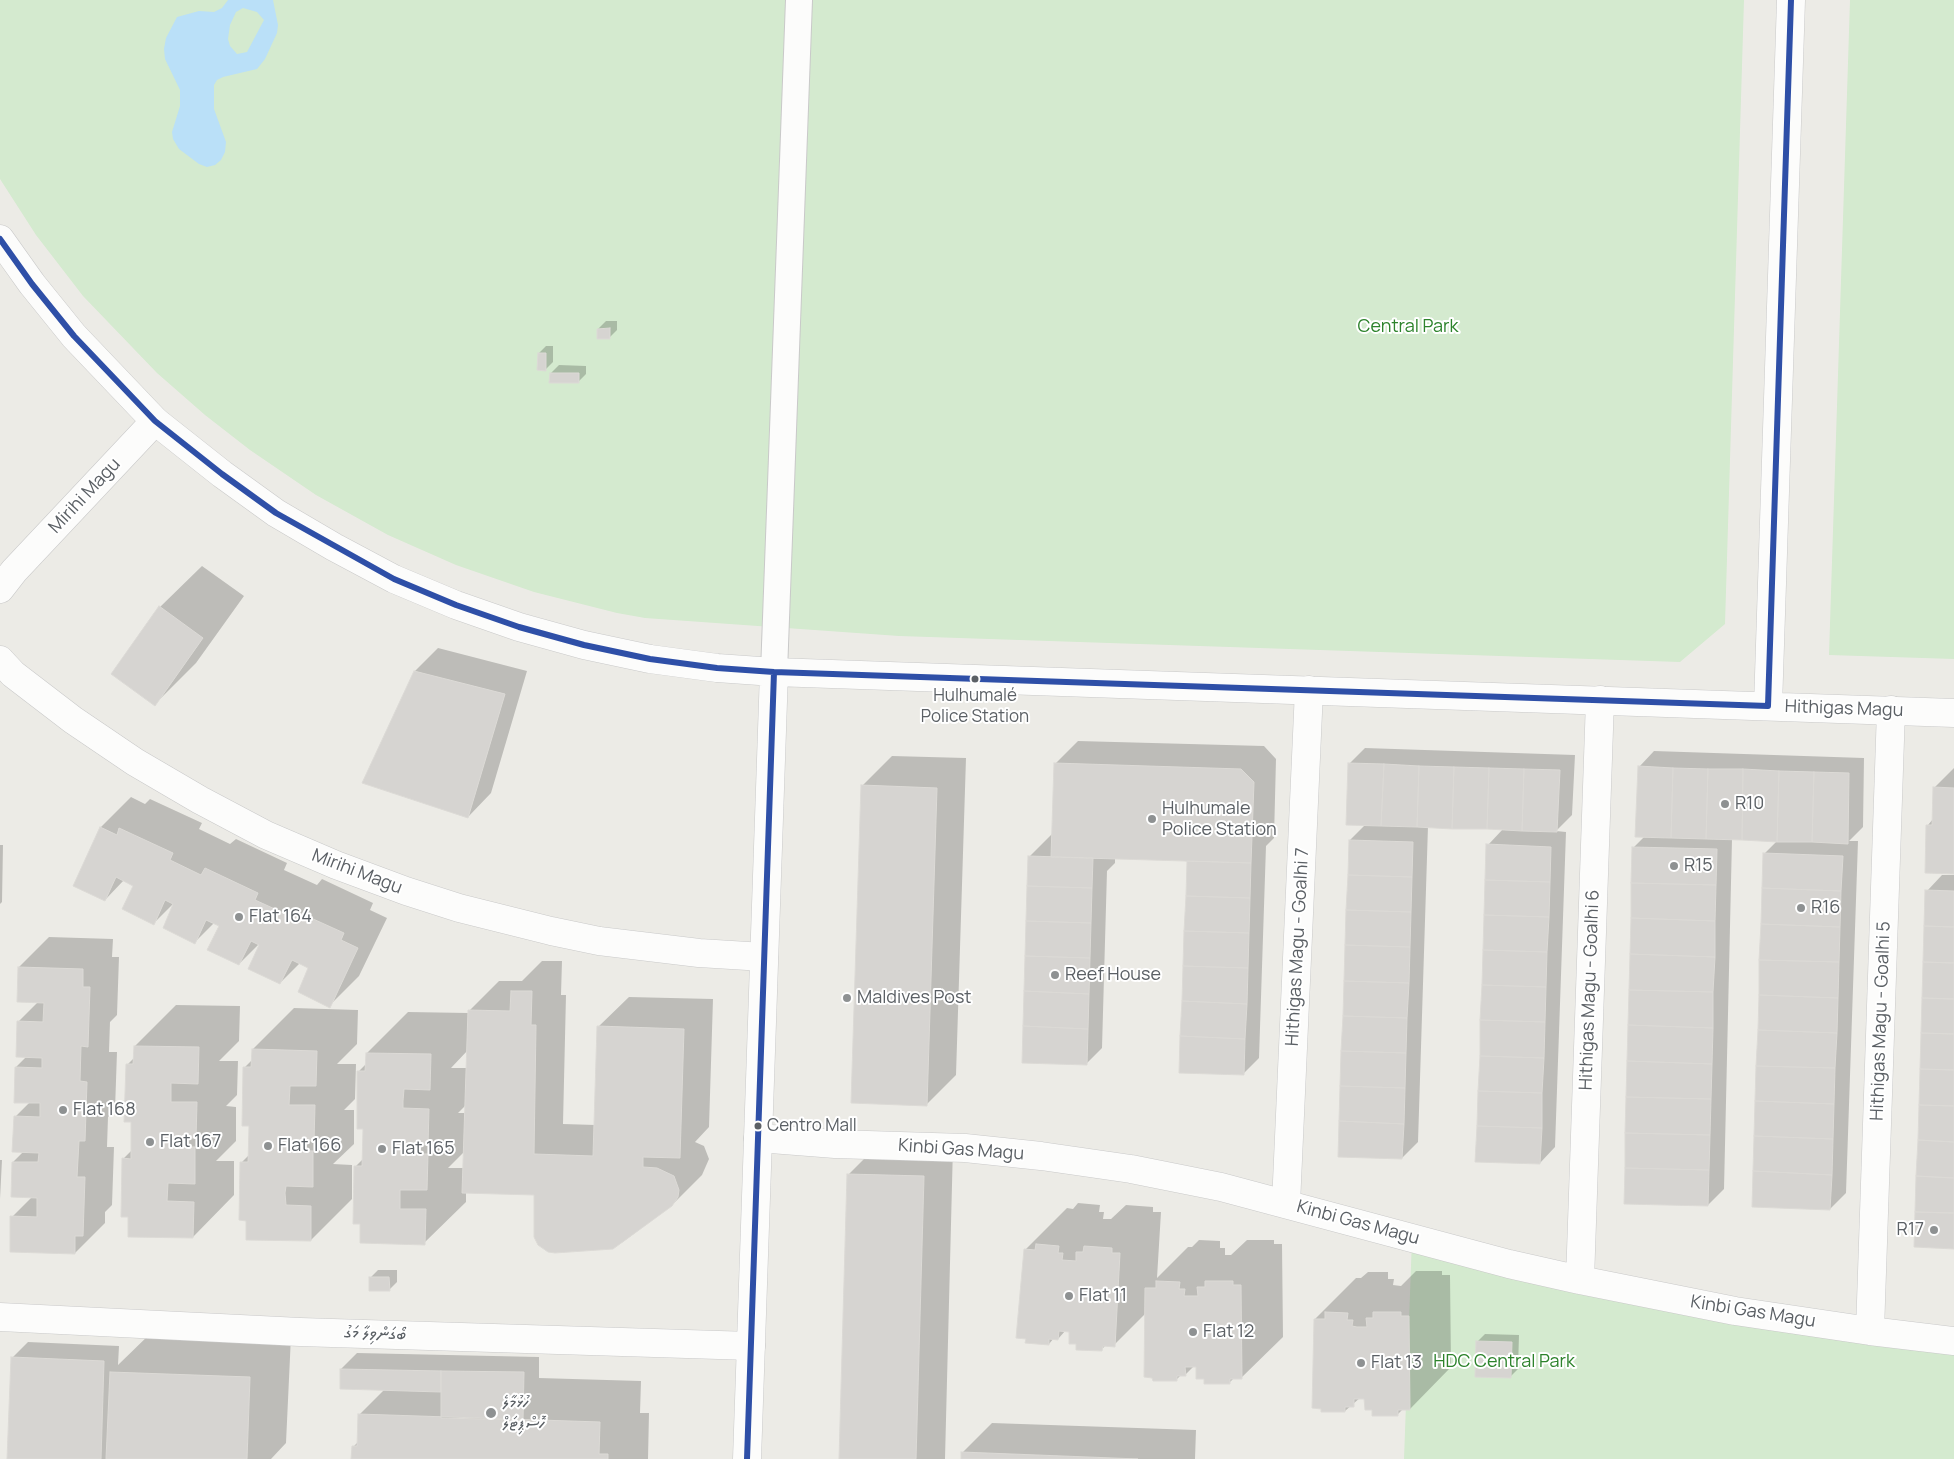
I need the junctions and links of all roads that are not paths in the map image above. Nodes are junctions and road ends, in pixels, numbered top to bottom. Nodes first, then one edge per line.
1 (799, 0) edge
2 (1791, 0) edge
3 (0, 239) edge
4 (155, 421) junction
5 (4, 573) edge
6 (0, 660) edge
7 (774, 672) junction
8 (1309, 690) junction
9 (1600, 700) junction
10 (1768, 706) junction
11 (1891, 710) junction
12 (1954, 712) edge
13 (764, 957) junction
14 (758, 1138) junction
15 (1286, 1204) junction
16 (1580, 1280) junction
17 (0, 1316) edge
18 (1870, 1331) junction
19 (1954, 1341) edge
20 (751, 1346) junction
21 (746, 1459) edge

1 - 7 street
2 - 10 street
3 - 4 street, Hithigas Magu
4 - 5 street, Mirihi Magu
4 - 7 street, Hithigas Magu
6 - 13 street, Mirihi Magu
7 - 8 street, Hithigas Magu
7 - 13 street
8 - 9 street, Hithigas Magu
8 - 15 street, Hithigas Magu - Goalhi 7
9 - 10 street, Hithigas Magu
9 - 16 street, Hithigas Magu - Goalhi 6
10 - 11 street, Hithigas Magu
11 - 12 street, Hithigas Magu
11 - 18 street, Hithigas Magu - Goalhi 5
13 - 14 street
14 - 15 street, Kinbi Gas Magu
14 - 20 street
15 - 16 street, Kinbi Gas Magu
16 - 18 street, Kinbi Gas Magu
17 - 20 street, ބޯގަންވިލާ މަގު
18 - 19 street, Kinbi Gas Magu
20 - 21 street

